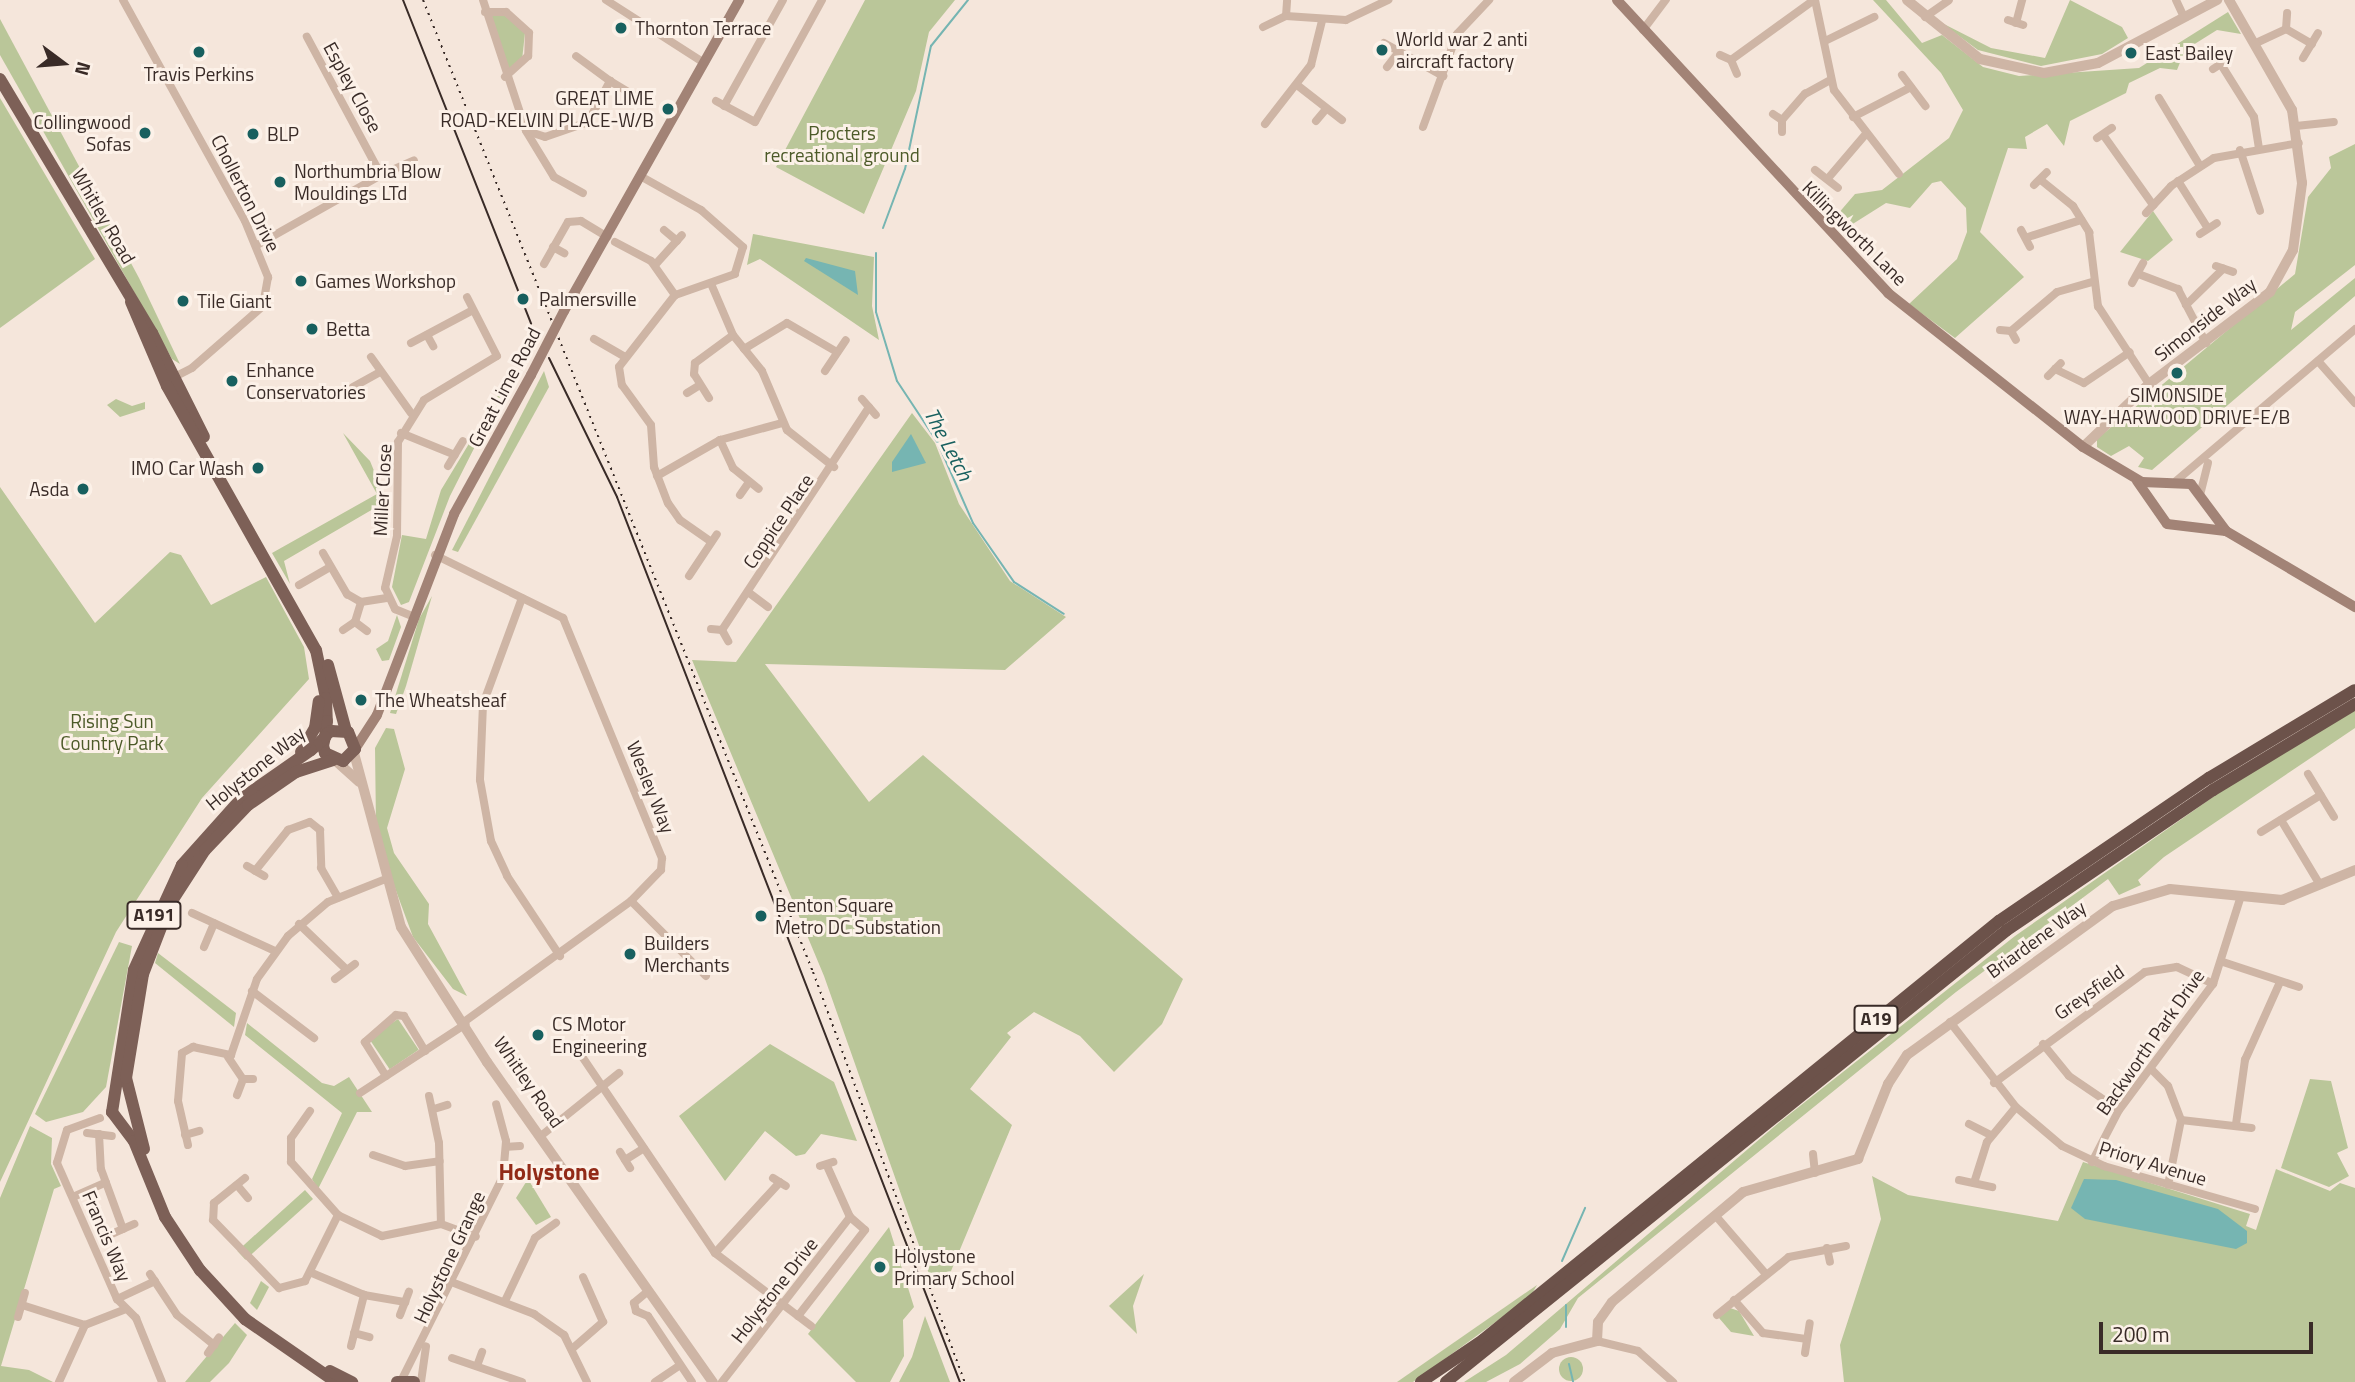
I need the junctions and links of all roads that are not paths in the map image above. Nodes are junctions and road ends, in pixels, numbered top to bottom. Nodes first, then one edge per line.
1 (123, 0) edge
2 (483, 0) edge
3 (606, 0) edge
4 (738, 0) edge
5 (783, 0) edge
6 (822, 0) edge
7 (1388, 0) edge
8 (1489, 0) edge
9 (1617, 0) edge
10 (1666, 0) edge
11 (1814, 0) edge
12 (1908, 0) edge
13 (1948, 0) edge
14 (2022, 0) edge
15 (2176, 0) edge
16 (2217, 0) edge
17 (2229, 0) edge
18 (1287, 1) edge
19 (1468, 1) edge
20 (1476, 9) junction
21 (485, 12) junction
22 (2287, 13) dead end
23 (1286, 16) junction
24 (1874, 17) dead end
25 (1925, 17) junction
26 (2184, 17) junction
27 (1322, 21) junction
28 (2016, 23) dead end
29 (1866, 24) junction
30 (1263, 27) dead end
31 (2286, 29) junction
32 (1643, 30) junction
33 (2318, 33) dead end
34 (1871, 35) dead end
35 (307, 37) dead end
36 (1825, 41) junction
37 (1384, 43) dead end
38 (2256, 43) junction
39 (2312, 44) junction
40 (1396, 54) junction
41 (1720, 55) dead end
42 (576, 56) dead end
43 (2304, 58) dead end
44 (1731, 60) junction
45 (704, 63) junction
46 (2221, 65) dead end
47 (1387, 66) dead end
48 (1737, 74) dead end
49 (1902, 75) dead end
50 (1443, 76) junction
51 (505, 77) junction
52 (0, 79) edge
53 (1830, 80) junction
54 (610, 81) junction
55 (1297, 85) junction
56 (1911, 87) junction
57 (2160, 98) dead end
58 (643, 101) dead end
59 (716, 101) dead end
60 (2174, 105) dead end
61 (724, 106) junction
62 (1925, 106) dead end
63 (1326, 109) junction
64 (2165, 109) junction
65 (1773, 114) dead end
66 (1853, 117) junction
67 (1342, 120) dead end
68 (1782, 120) junction
69 (1316, 121) dead end
70 (2334, 122) dead end
71 (2321, 123) junction
72 (1265, 124) dead end
73 (1423, 127) dead end
74 (2296, 127) junction
75 (2112, 128) dead end
76 (526, 131) junction
77 (1782, 132) dead end
78 (1865, 135) junction
79 (2323, 136) dead end
80 (2299, 143) junction
81 (2259, 147) junction
82 (2240, 150) junction
83 (1899, 159) dead end
84 (414, 160) dead end
85 (1892, 166) junction
86 (2200, 166) junction
87 (1815, 170) dead end
88 (2047, 172) dead end
89 (1899, 174) dead end
90 (381, 175) junction
91 (1830, 176) junction
92 (642, 177) junction
93 (2178, 181) junction
94 (1839, 188) dead end
95 (583, 193) dead end
96 (2270, 195) dead end
97 (2261, 198) junction
98 (2153, 205) junction
99 (2260, 211) dead end
100 (2146, 213) dead end
101 (2081, 220) junction
102 (2217, 223) dead end
103 (2207, 227) junction
104 (664, 230) dead end
105 (2200, 234) dead end
106 (612, 239) junction
107 (257, 245) junction
108 (553, 247) junction
109 (2030, 247) dead end
110 (630, 249) junction
111 (564, 253) dead end
112 (625, 259) dead end
113 (2143, 263) dead end
114 (544, 264) dead end
115 (655, 265) junction
116 (2233, 272) dead end
117 (2141, 275) junction
118 (2094, 282) junction
119 (2132, 283) dead end
120 (712, 286) junction
121 (675, 295) junction
122 (467, 298) dead end
123 (131, 302) junction
124 (2186, 305) junction
125 (473, 310) junction
126 (2355, 329) edge
127 (2000, 330) dead end
128 (2011, 331) junction
129 (608, 334) dead end
130 (427, 335) junction
131 (733, 335) junction
132 (594, 339) dead end
133 (846, 340) dead end
134 (2016, 340) dead end
135 (2206, 342) junction
136 (411, 343) dead end
137 (603, 344) junction
138 (433, 346) dead end
139 (744, 349) junction
140 (837, 352) junction
141 (2130, 352) junction
142 (623, 356) junction
143 (371, 357) dead end
144 (2318, 362) junction
145 (825, 371) dead end
146 (380, 372) junction
147 (2048, 376) dead end
148 (169, 380) junction
149 (2149, 384) junction
150 (700, 385) junction
151 (353, 387) dead end
152 (687, 393) dead end
153 (709, 398) dead end
154 (862, 399) dead end
155 (2355, 403) edge
156 (869, 407) junction
157 (411, 413) junction
158 (876, 415) dead end
159 (782, 423) junction
160 (401, 433) junction
161 (720, 440) junction
162 (463, 441) dead end
163 (2083, 447) junction
164 (455, 454) junction
165 (2213, 454) junction
166 (448, 467) dead end
167 (834, 467) junction
168 (657, 476) junction
169 (2135, 479) junction
170 (749, 482) junction
171 (2173, 482) junction
172 (759, 489) dead end
173 (740, 495) dead end
174 (2201, 497) junction
175 (2156, 506) junction
176 (2188, 526) junction
177 (2227, 531) junction
178 (717, 534) dead end
179 (711, 542) junction
180 (323, 553) dead end
181 (435, 555) junction
182 (685, 560) dead end
183 (695, 566) junction
184 (330, 567) junction
185 (689, 576) dead end
186 (299, 585) dead end
187 (748, 592) junction
188 (387, 598) junction
189 (522, 598) junction
190 (361, 602) junction
191 (768, 607) dead end
192 (2355, 607) edge
193 (412, 616) junction
194 (355, 622) junction
195 (306, 629) junction
196 (711, 629) dead end
197 (343, 630) dead end
198 (722, 630) junction
199 (367, 631) dead end
200 (728, 641) dead end
201 (2355, 690) edge
202 (2355, 704) edge
203 (347, 731) junction
204 (370, 731) junction
205 (325, 737) junction
206 (354, 751) junction
207 (335, 760) junction
208 (294, 761) junction
209 (2308, 774) dead end
210 (359, 783) junction
211 (2321, 795) junction
212 (2334, 817) dead end
213 (2281, 820) junction
214 (2261, 832) dead end
215 (2355, 870) edge
216 (264, 876) dead end
217 (383, 880) junction
218 (2320, 885) junction
219 (338, 897) junction
220 (2240, 899) junction
221 (631, 901) junction
222 (192, 913) dead end
223 (215, 923) junction
224 (299, 923) junction
225 (204, 947) dead end
226 (275, 951) junction
227 (560, 956) junction
228 (2223, 962) junction
229 (355, 964) dead end
230 (346, 969) junction
231 (706, 976) dead end
232 (335, 979) dead end
233 (2280, 982) junction
234 (2213, 984) junction
235 (2299, 988) dead end
236 (252, 990) junction
237 (313, 1022) dead end
238 (1950, 1022) junction
239 (465, 1023) junction
240 (305, 1030) junction
241 (314, 1038) dead end
242 (2043, 1044) junction
243 (425, 1051) junction
244 (582, 1055) dead end
245 (228, 1057) junction
246 (2151, 1069) junction
247 (620, 1073) dead end
248 (386, 1076) junction
249 (243, 1079) junction
250 (253, 1079) dead end
251 (1994, 1083) junction
252 (603, 1086) junction
253 (360, 1093) dead end
254 (237, 1095) dead end
255 (429, 1096) dead end
256 (130, 1099) junction
257 (496, 1104) dead end
258 (447, 1105) dead end
259 (2016, 1107) junction
260 (434, 1109) junction
261 (2119, 1110) junction
262 (114, 1111) junction
263 (295, 1112) dead end
264 (134, 1117) junction
265 (2181, 1120) junction
266 (1969, 1124) dead end
267 (2236, 1124) junction
268 (2252, 1128) dead end
269 (199, 1131) dead end
270 (87, 1133) dead end
271 (99, 1135) junction
272 (185, 1135) junction
273 (542, 1135) junction
274 (1991, 1135) junction
275 (112, 1136) dead end
276 (188, 1145) dead end
277 (520, 1146) dead end
278 (506, 1147) junction
279 (644, 1148) junction
280 (1813, 1154) dead end
281 (373, 1155) dead end
282 (625, 1160) dead end
283 (440, 1161) junction
284 (2092, 1161) junction
285 (827, 1165) dead end
286 (1815, 1173) junction
287 (245, 1178) dead end
288 (1959, 1180) dead end
289 (106, 1182) junction
290 (779, 1182) dead end
291 (1974, 1183) junction
292 (237, 1185) junction
293 (2168, 1185) junction
294 (1992, 1186) dead end
295 (73, 1197) junction
296 (248, 1198) dead end
297 (2237, 1205) junction
298 (2255, 1209) dead end
299 (338, 1215) junction
300 (1715, 1215) junction
301 (2234, 1216) dead end
302 (850, 1217) junction
303 (134, 1224) dead end
304 (441, 1224) junction
305 (123, 1228) junction
306 (107, 1236) dead end
307 (476, 1237) junction
308 (556, 1238) dead end
309 (1846, 1245) dead end
310 (1827, 1248) junction
311 (715, 1253) junction
312 (1830, 1262) dead end
313 (1765, 1272) junction
314 (312, 1273) junction
315 (583, 1277) dead end
316 (454, 1283) junction
317 (409, 1292) dead end
318 (647, 1292) junction
319 (25, 1293) dead end
320 (364, 1295) junction
321 (117, 1299) junction
322 (1734, 1300) junction
323 (505, 1301) junction
324 (405, 1302) junction
325 (22, 1304) junction
326 (781, 1305) junction
327 (126, 1309) junction
328 (401, 1315) dead end
329 (1717, 1315) dead end
330 (798, 1316) junction
331 (18, 1317) dead end
332 (1810, 1323) dead end
333 (86, 1325) junction
334 (811, 1326) dead end
335 (354, 1333) junction
336 (369, 1337) dead end
337 (427, 1339) junction
338 (1806, 1339) junction
339 (1597, 1341) junction
340 (351, 1346) dead end
341 (573, 1348) junction
342 (482, 1352) dead end
343 (208, 1353) dead end
344 (1805, 1353) dead end
345 (452, 1358) dead end
346 (680, 1365) junction
347 (477, 1367) junction
348 (55, 1381) edge
349 (162, 1382) edge
350 (336, 1382) edge
351 (352, 1382) edge
352 (404, 1382) edge
353 (421, 1382) edge
354 (522, 1382) edge
355 (587, 1382) edge
356 (655, 1382) edge
357 (692, 1382) edge
358 (713, 1382) edge
359 (722, 1382) edge
360 (1421, 1382) edge
361 (1446, 1382) edge
362 (1514, 1382) edge
363 (1673, 1382) edge

1 - 107 street, Chollerton Drive
2 - 21 street
3 - 45 street
4 - 45 main road, Great Lime Road
5 - 61 street
6 - 61 street
7 - 27 street
8 - 20 street
9 - 32 main road, Killingworth Lane
10 - 32 street
11 - 36 street
11 - 44 street
12 - 25 street
13 - 25 street
14 - 28 street
15 - 26 street
16 - 26 street
17 - 38 street, Simonside Way
18 - 23 street
19 - 20 street
20 - 50 street
21 - 51 street
21 - 51 street
22 - 31 street
23 - 27 street
23 - 30 street
24 - 29 street
25 - 26 street
27 - 55 street
29 - 34 street
29 - 36 street
31 - 38 street
31 - 39 street
32 - 163 main road, Killingworth Lane
33 - 39 street
35 - 90 street, Espley Close
36 - 53 street
37 - 40 street
38 - 74 street, Simonside Way
39 - 43 street
40 - 47 street
40 - 50 street
41 - 44 street
42 - 54 street
44 - 48 street
45 - 92 main road, Great Lime Road
46 - 81 street
49 - 56 street
50 - 73 street
51 - 76 street
52 - 123 main road, Whitley Road
53 - 66 street
53 - 68 street
54 - 58 street
54 - 76 street
55 - 63 street
55 - 72 street
56 - 62 street
56 - 66 street
57 - 64 street
59 - 61 street
60 - 64 street
63 - 67 street
63 - 69 street
64 - 86 street
65 - 68 street
66 - 78 street
68 - 77 street
70 - 71 street
71 - 74 street
71 - 79 street
74 - 80 street, Simonside Way
75 - 98 street
76 - 95 street
78 - 85 street
78 - 91 street
80 - 81 street
80 - 135 street, Simonside Way
81 - 82 street
82 - 86 street
82 - 97 street
83 - 85 street
84 - 90 street
85 - 89 street
86 - 93 street
87 - 91 street
88 - 101 street
90 - 107 street
91 - 94 street
92 - 106 main road, Great Lime Road
92 - 120 street
93 - 98 street
93 - 103 street
96 - 97 street
97 - 99 street
98 - 100 street
101 - 109 street
101 - 118 street
102 - 103 street
103 - 105 street
104 - 115 street
106 - 108 street
106 - 110 street
106 - 181 main road, Great Lime Road, bridge
107 - 148 street, Chollerton Drive
108 - 111 street
108 - 114 street
110 - 112 street
110 - 115 street
113 - 117 street
115 - 121 street
116 - 124 street
117 - 119 street
117 - 124 street
118 - 128 street
118 - 141 street
120 - 121 street
120 - 131 street
121 - 142 street
122 - 125 street, Miller Close
123 - 148 main road, Whitley Road
123 - 148 main road, Whitley Road
124 - 135 street
125 - 130 street
125 - 157 street, Miller Close
126 - 144 street
127 - 128 street
128 - 134 street
129 - 137 street
130 - 136 street
130 - 138 street
131 - 139 street
131 - 150 street
132 - 137 street
133 - 140 street
135 - 149 street, Simonside Way
137 - 142 street
139 - 140 street
139 - 159 street
140 - 145 street
141 - 147 street
141 - 149 street
142 - 168 street
143 - 146 street
144 - 155 street
144 - 165 street
146 - 151 street
146 - 157 street
148 - 195 main road, Whitley Road
149 - 163 street, Simonside Way
150 - 152 street
150 - 153 street
154 - 156 street
156 - 158 street
156 - 167 street, Coppice Place
157 - 160 street, Miller Close
159 - 161 street
159 - 167 street, Coppice Place
160 - 164 street
160 - 188 street, Miller Close
161 - 168 street
161 - 170 street
162 - 164 street
163 - 169 main road, Killingworth Lane
164 - 166 street
165 - 171 street
165 - 174 street
167 - 187 street, Coppice Place
168 - 179 street
169 - 171 main road
169 - 175 main road
170 - 172 street
170 - 173 street
171 - 174 main road
171 - 175 main road
174 - 176 main road
174 - 177 main road
175 - 176 main road
176 - 177 main road
177 - 192 main road
178 - 179 street
179 - 183 street
180 - 184 street
181 - 189 street, Wesley Way
181 - 193 main road, Great Lime Road
182 - 183 street
183 - 185 street
184 - 186 street
184 - 190 street
187 - 191 street, Coppice Place
187 - 198 street, Coppice Place
188 - 190 street
188 - 193 street
189 - 221 street, Wesley Way
189 - 227 street
190 - 194 street
193 - 204 main road, Great Lime Road
194 - 197 street
194 - 199 street
195 - 203 main road, Whitley Road
195 - 205 main road, Whitley Road
195 - 208 main road
196 - 198 street
198 - 200 street
201 - 360 highway, A19
202 - 361 highway, A19
203 - 204 main road
203 - 205 main road, A191
203 - 206 main road, Whitley Road
204 - 206 main road, Great Lime Road
205 - 207 main road
205 - 208 main road, Holystone Way / A191
206 - 207 main road, A191
206 - 210 street, Whitley Road
207 - 210 street
207 - 256 main road, Holystone Way / A191
208 - 262 main road, Holystone Way / A191
209 - 211 street
210 - 217 street, Whitley Road
211 - 212 street
211 - 213 street
213 - 214 street
213 - 218 street
215 - 218 street, Briardene Way
216 - 219 street
217 - 219 street
217 - 239 street, Whitley Road
218 - 220 street, Briardene Way
219 - 224 street
220 - 228 street, Backworth Park Drive
220 - 238 street, Briardene Way
221 - 227 street, Wesley Way
221 - 231 street
222 - 223 street
223 - 225 street
223 - 226 street
224 - 226 street
224 - 230 street
226 - 236 street
227 - 239 street, Wesley Way
228 - 233 street
228 - 234 street, Backworth Park Drive
229 - 230 street
230 - 232 street
233 - 235 street
233 - 267 street
234 - 242 street, Greysfield
234 - 246 street, Backworth Park Drive
236 - 240 street
236 - 245 street
237 - 240 street
238 - 251 street, Priory Avenue
238 - 286 street, Briardene Way
239 - 243 street, Wesley Way
239 - 273 street, Whitley Road
240 - 241 street
242 - 251 street, Greysfield
242 - 261 street
243 - 248 street, Wesley Way
243 - 248 street
244 - 252 street
245 - 249 street
245 - 272 street
246 - 261 street, Backworth Park Drive
246 - 265 street
247 - 252 street
248 - 253 street, Wesley Way
249 - 250 street
249 - 254 street
251 - 259 street, Priory Avenue
252 - 273 street
252 - 279 street
255 - 260 street
256 - 262 main road
256 - 264 main road, Holystone Way / A191
257 - 278 street, Holystone Grange
258 - 260 street
259 - 274 street
259 - 284 street, Priory Avenue
260 - 283 street
261 - 284 street, Backworth Park Drive
262 - 264 main road
262 - 295 street, Francis Way
262 - 350 main road
263 - 299 street
264 - 351 main road, Holystone Way / A191
265 - 267 street
265 - 293 street
266 - 274 street
267 - 268 street
269 - 272 street
270 - 271 street
271 - 275 street
271 - 289 street
272 - 276 street
273 - 318 street, Whitley Road
274 - 291 street
277 - 278 street
278 - 307 street, Holystone Grange
279 - 282 street
279 - 311 street
280 - 286 street
281 - 283 street
283 - 304 street
284 - 293 street, Priory Avenue
285 - 302 street, Holystone Drive
286 - 300 street, Briardene Way
287 - 292 street
288 - 291 street
289 - 295 street
289 - 305 street
290 - 311 street
291 - 294 street
292 - 296 street
292 - 314 street
293 - 297 street, Priory Avenue
295 - 321 street, Francis Way
297 - 298 street, Priory Avenue
297 - 301 street
299 - 304 street
299 - 314 street
300 - 313 street
300 - 339 street, Briardene Way
302 - 326 street, Holystone Drive
302 - 330 street, Holystone Drive
303 - 305 street
304 - 307 street
305 - 306 street
307 - 316 street, Holystone Grange
308 - 323 street
309 - 310 street
310 - 312 street
310 - 313 street
311 - 326 street
313 - 322 street
314 - 320 street
315 - 341 street
316 - 323 street
316 - 337 street, Holystone Grange
317 - 324 street
318 - 346 street
318 - 358 street, Whitley Road
319 - 325 street
320 - 324 street
320 - 335 street
321 - 327 street, Francis Way
321 - 343 street
322 - 329 street
322 - 338 street
323 - 341 street
324 - 328 street
325 - 331 street
325 - 333 street
326 - 330 street
326 - 359 street, Holystone Drive
327 - 333 street
327 - 349 street, Francis Way
330 - 334 street
332 - 338 street
333 - 348 street
335 - 336 street
335 - 340 street
337 - 352 street, Holystone Grange
337 - 353 street, Holystone Grange
338 - 344 street
339 - 362 street
339 - 363 street
341 - 355 street
342 - 347 street
345 - 347 street
346 - 356 street
346 - 357 street
347 - 354 street

